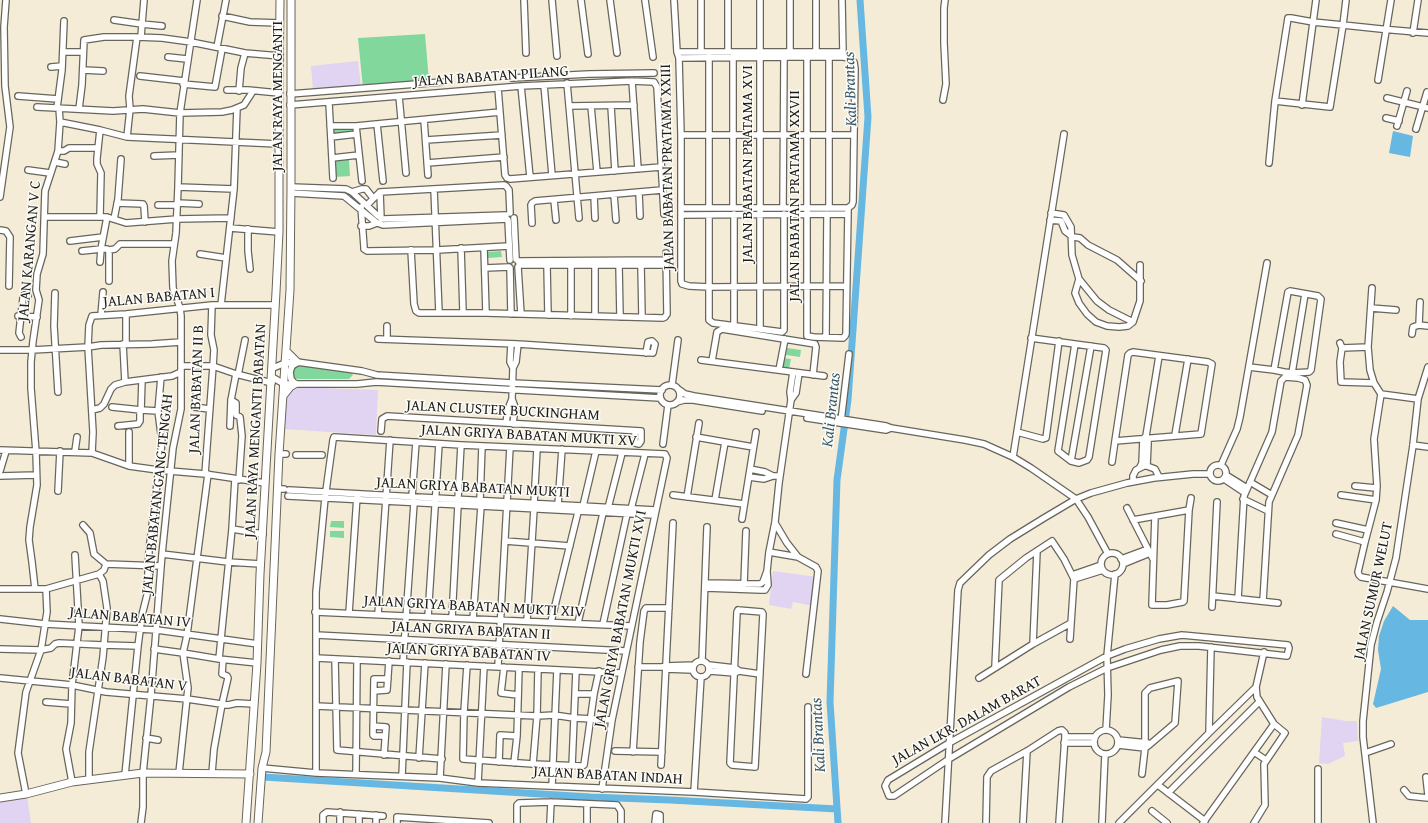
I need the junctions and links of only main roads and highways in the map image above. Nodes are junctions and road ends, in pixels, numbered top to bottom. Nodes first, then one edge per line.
1 (280, 0) edge
2 (290, 0) edge
3 (279, 77) junction
4 (290, 77) junction
5 (278, 93) joint
6 (288, 189) junction
7 (286, 351) junction
8 (297, 362) road end
9 (295, 384) road end
10 (283, 396) junction
11 (266, 578) junction
12 (262, 768) junction
13 (250, 772) junction
14 (0, 798) edge
15 (246, 823) edge
16 (258, 823) edge

1 - 3 main road, JALAN RAYA MENGANTI
2 - 4 main road, JALAN RAYA MENGANTI
3 - 4 main road
3 - 5 main road, JALAN RAYA MENGANTI
4 - 6 main road, JALAN RAYA MENGANTI
5 - 6 main road, JALAN RAYA MENGANTI BABATAN
6 - 7 main road, JALAN RAYA MENGANTI BABATAN
6 - 11 main road, JALAN RAYA MENGANTI BABATAN
7 - 8 main road
7 - 10 main road, JALAN RAYA MENGANTI BABATAN
9 - 10 main road
10 - 11 main road, JALAN RAYA MENGANTI BABATAN
11 - 12 main road, JALAN RAYA MENGANTI BABATAN
11 - 13 main road, JALAN RAYA MENGANTI BABATAN
12 - 13 main road
12 - 16 main road, JALAN RAYA MENGANTI BABATAN
13 - 14 main road
13 - 15 main road, JALAN RAYA MENGANTI BABATAN

